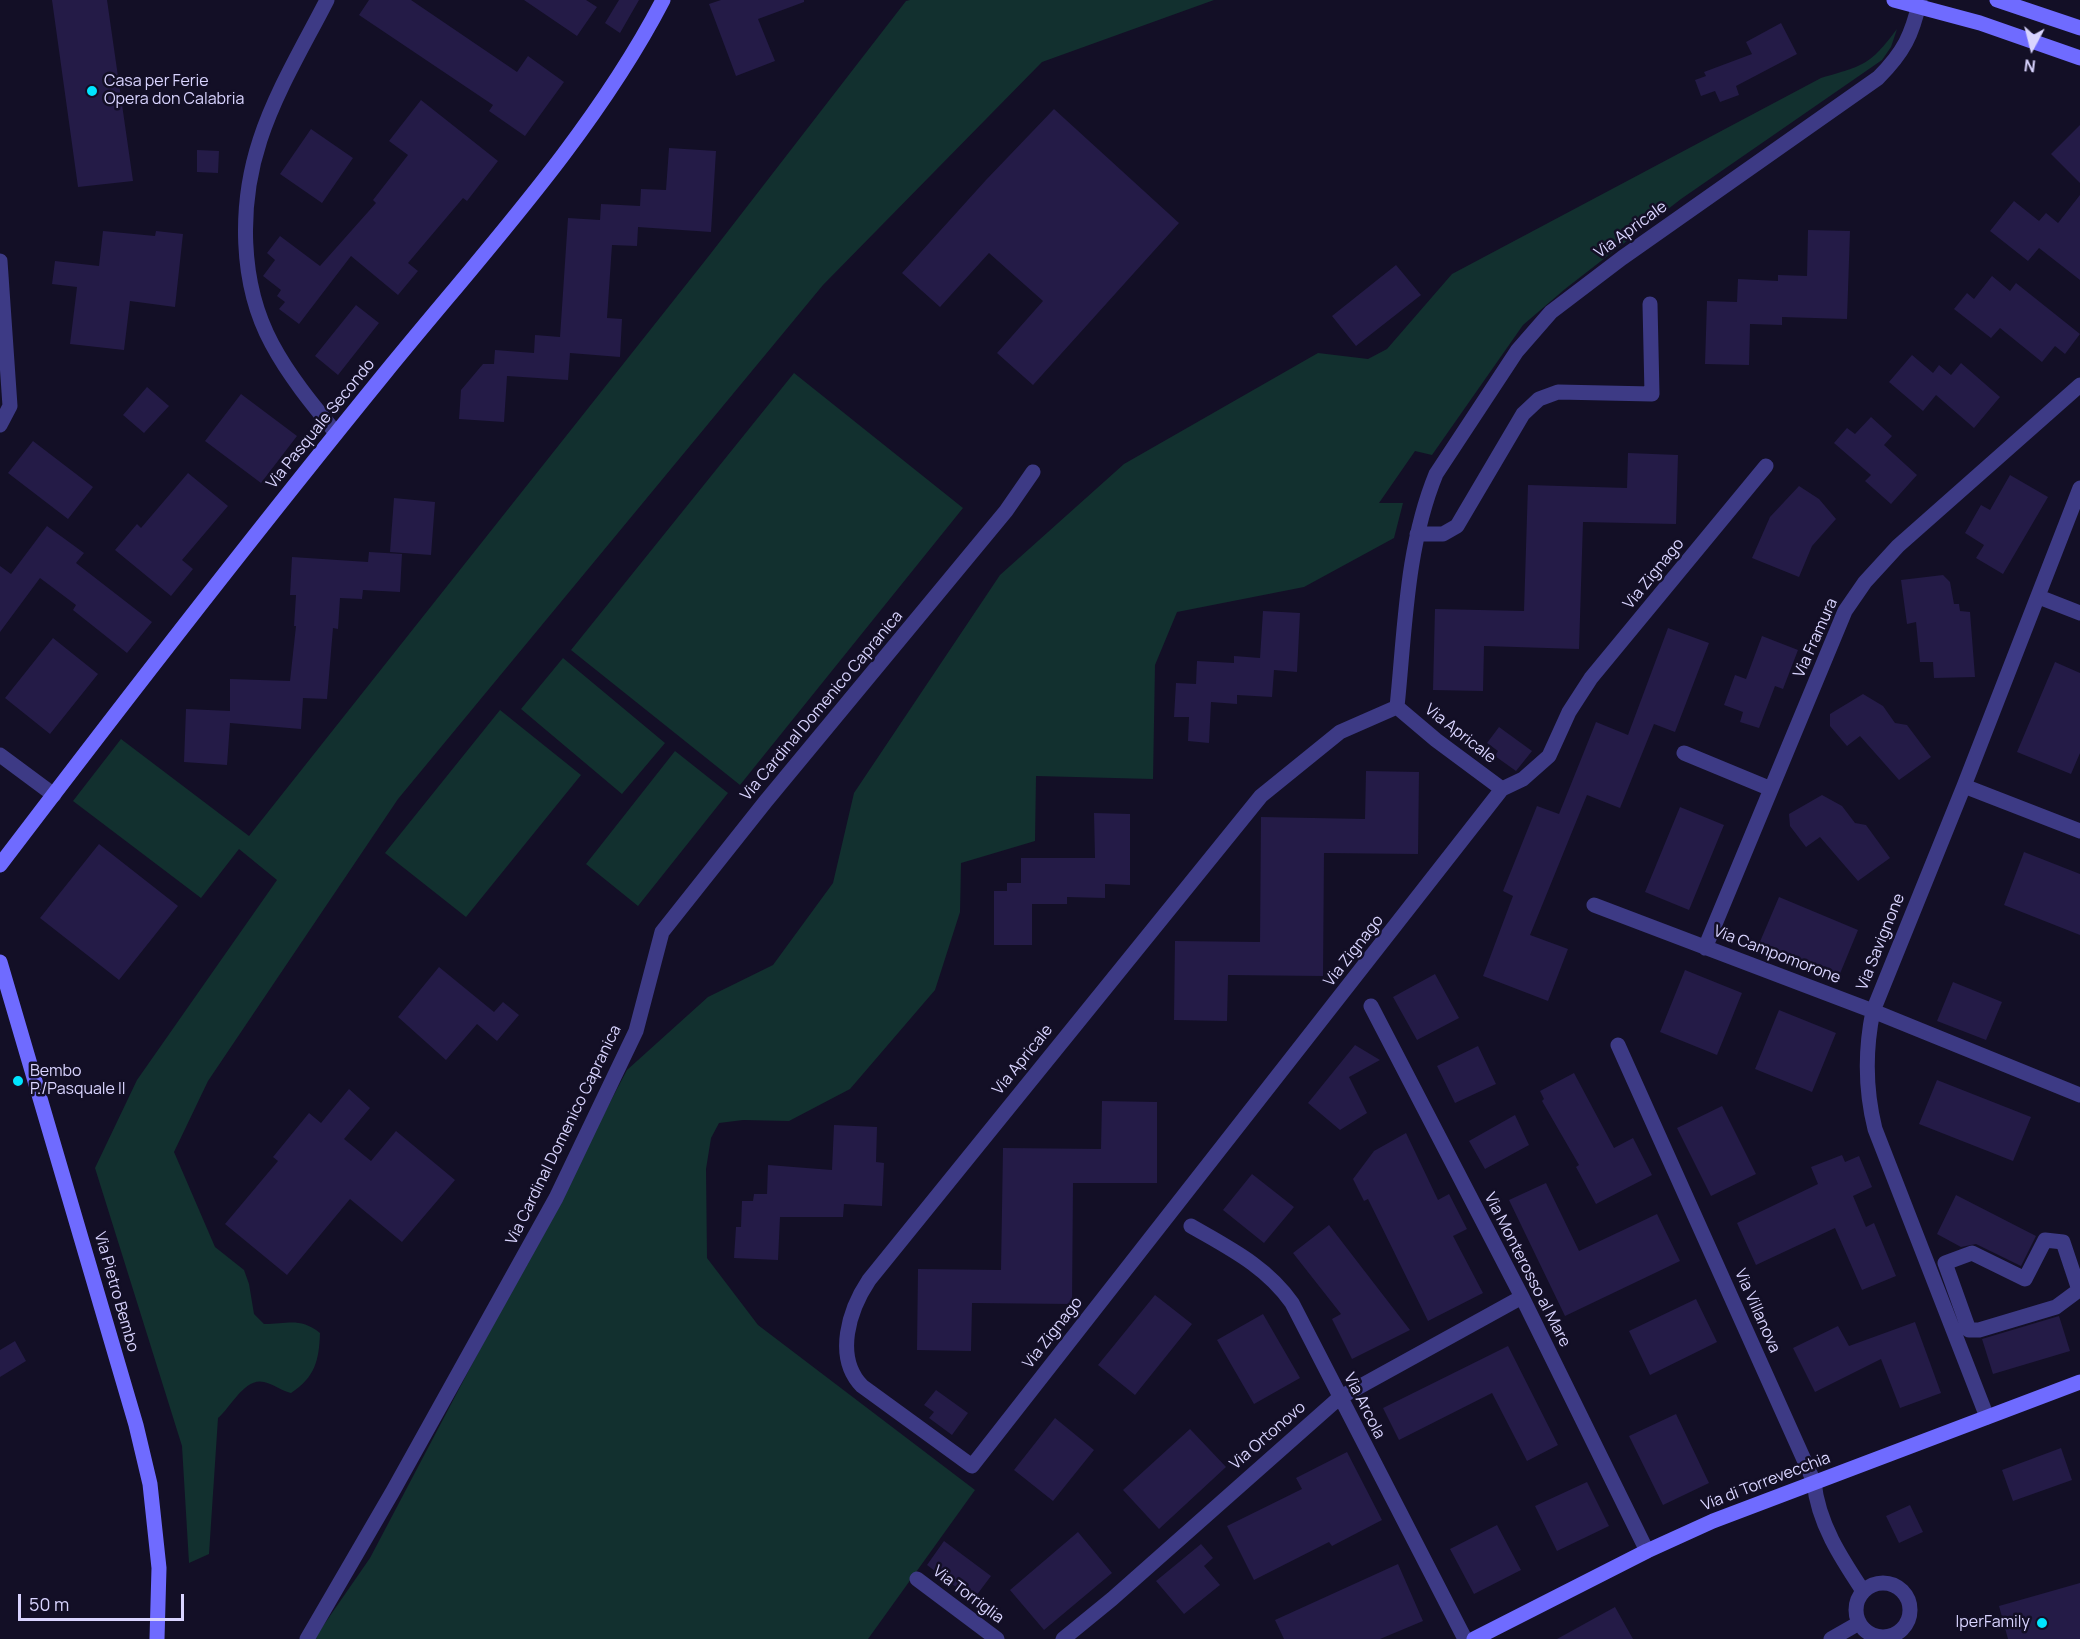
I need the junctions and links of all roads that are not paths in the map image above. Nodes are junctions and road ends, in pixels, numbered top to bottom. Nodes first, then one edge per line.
1 (327, 0) edge
2 (663, 0) edge
3 (1894, 0) edge
4 (1997, 0) edge
5 (1920, 3) edge
6 (2080, 28) edge
7 (2080, 58) edge
8 (0, 261) edge
9 (1650, 304) dead end
10 (2080, 385) edge
11 (0, 425) edge
12 (336, 433) junction
13 (1766, 466) dead end
14 (1033, 472) dead end
15 (2080, 488) edge
16 (1417, 534) junction
17 (2039, 597) junction
18 (2080, 613) edge
19 (1397, 707) junction
20 (1684, 753) dead end
21 (0, 755) edge
22 (1964, 786) junction
23 (1502, 789) junction
24 (1771, 789) junction
25 (54, 795) junction
26 (2080, 831) edge
27 (0, 865) edge
28 (1594, 905) dead end
29 (1705, 948) junction
30 (0, 962) edge
31 (1371, 1006) dead end
32 (1873, 1011) junction
33 (1618, 1045) dead end
34 (2080, 1095) edge
35 (1191, 1226) dead end
36 (1522, 1297) junction
37 (2056, 1307) joint
38 (2080, 1382) edge
39 (1339, 1398) junction
40 (1987, 1417) junction
41 (972, 1466) joint
42 (1814, 1482) junction
43 (1647, 1551) junction
44 (917, 1579) dead end
45 (1863, 1591) junction
46 (1859, 1623) junction
47 (1884, 1638) edge
48 (157, 1639) edge
49 (307, 1639) edge
50 (997, 1639) edge
51 (1063, 1639) edge
52 (1465, 1639) edge
53 (1474, 1639) edge
54 (1831, 1639) edge

1 - 12 street
2 - 12 street, Via Pasquale Secondo
3 - 5 street
4 - 6 street
5 - 7 street
5 - 16 street, Via Apricale
8 - 11 street
9 - 16 street
10 - 24 street, Via Framura
12 - 25 street, Via Pasquale Secondo
13 - 23 street, Via Zignago
14 - 49 street, Via Cardinal Domenico Capranica
15 - 17 street, Via Savignone
16 - 19 street, Via Apricale
17 - 18 street
17 - 22 street, Via Savignone
19 - 23 street, Via Apricale
19 - 41 street, Via Apricale
20 - 24 street
21 - 25 street
22 - 26 street
22 - 32 street, Via Savignone
23 - 41 street, Via Zignago
24 - 29 street, Via Framura
25 - 27 street, Via Pasquale Secondo
28 - 29 street, Via Campomorone
29 - 32 street, Via Campomorone
30 - 48 street, Via Pietro Bembo
31 - 36 street, Via Monterosso al Mare
32 - 34 street, Via Campomorone
32 - 40 street, Via Savignone
33 - 42 street, Via Villanova
35 - 39 street, Via Arcola
36 - 39 street, Via Ortonovo
36 - 43 street, Via Monterosso al Mare
37 - 37 street
38 - 40 street, Via di Torrevecchia
39 - 51 street, Via Ortonovo
39 - 52 street, Via Arcola
40 - 42 street, Via di Torrevecchia
42 - 43 street, Via di Torrevecchia
42 - 45 street, Via Villanova
43 - 53 street, Via di Torrevecchia
44 - 50 street, Via Torriglia
45 - 46 street
45 - 47 street
46 - 47 street
46 - 54 street

